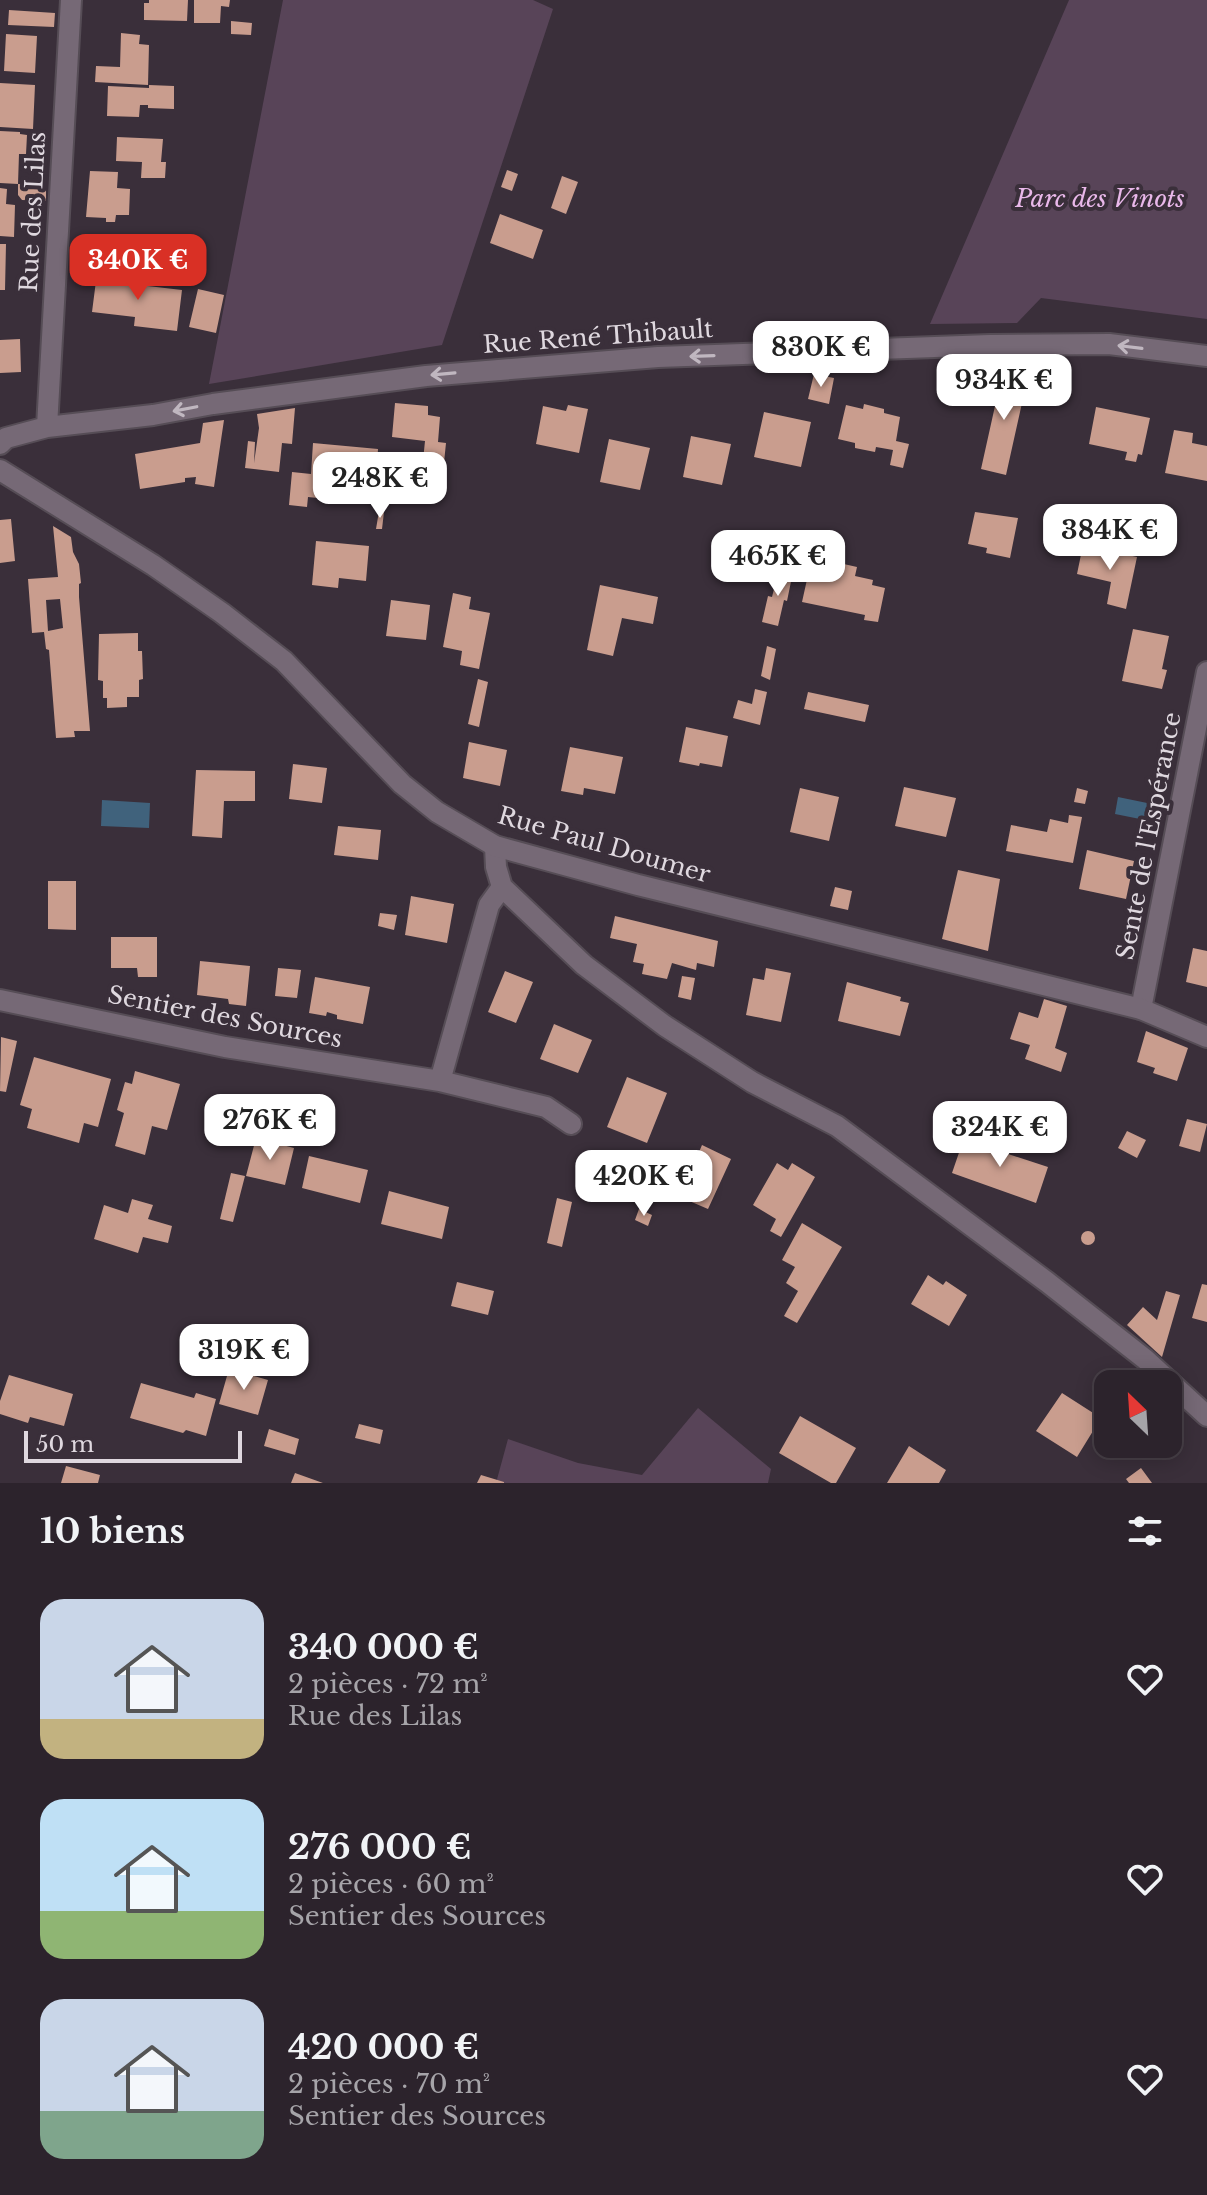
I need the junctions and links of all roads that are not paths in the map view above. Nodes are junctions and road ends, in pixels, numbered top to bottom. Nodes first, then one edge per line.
1 (71, 0) edge
2 (1207, 356) edge
3 (47, 427) junction
4 (0, 444) edge
5 (0, 470) edge
6 (1207, 672) edge
7 (495, 846) junction
8 (502, 887) junction
9 (0, 1000) edge
10 (1141, 1009) junction
11 (1207, 1037) edge
12 (440, 1081) junction
13 (571, 1124) dead end
14 (1207, 1416) edge

1 - 3 street, Rue des Lilas
2 -> 3 street, Rue René Thibault
3 - 4 street, Rue René Thibault
5 - 7 street, Rue Paul Doumer
6 - 10 street, Sente de l'Espérance
7 - 8 street
7 - 10 street, Rue Paul Doumer
8 - 12 street
8 - 14 street
9 - 12 street, Sentier des Sources
10 - 11 street, Rue Paul Doumer
12 - 13 street, Sentier des Sources

